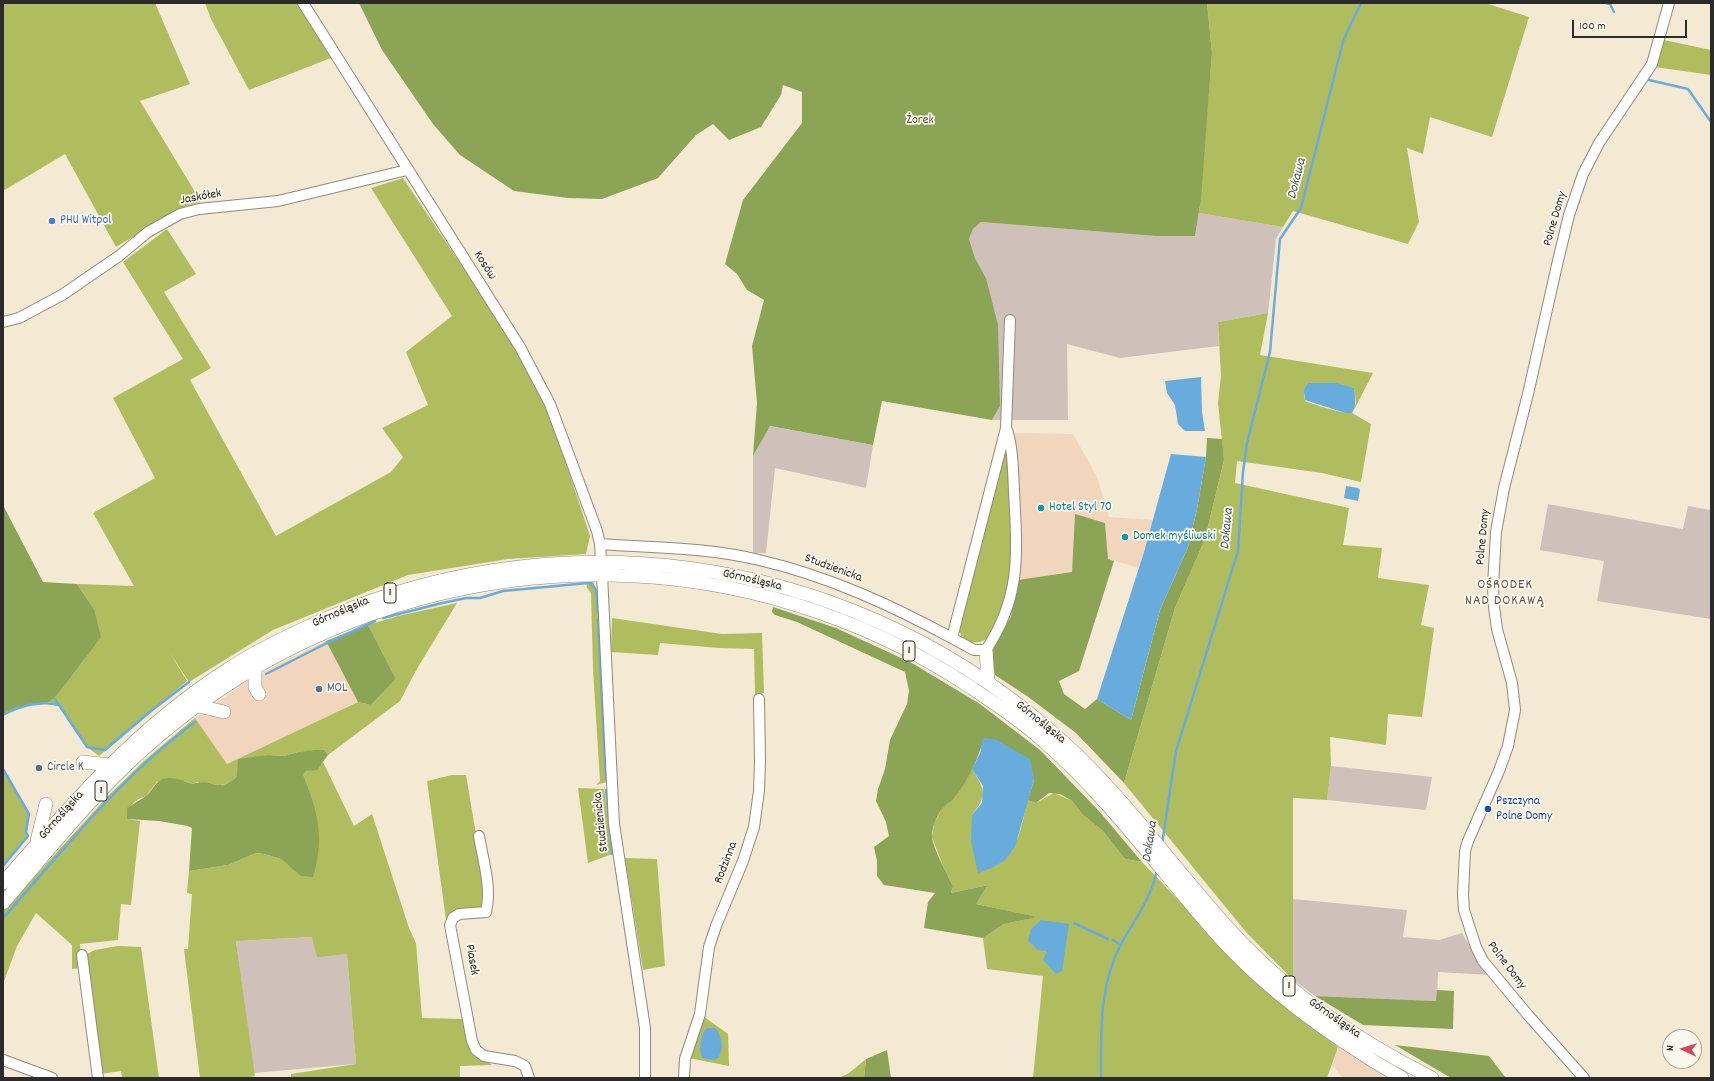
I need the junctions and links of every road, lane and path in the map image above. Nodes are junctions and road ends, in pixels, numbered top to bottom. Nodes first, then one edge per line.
1 (303, 3) edge
2 (1669, 3) edge
3 (408, 170) junction
4 (1010, 320) dead end
5 (3, 322) edge
6 (1006, 428) junction
7 (600, 544) junction
8 (601, 562) junction
9 (602, 575) junction
10 (952, 638) junction
11 (986, 650) junction
12 (255, 668) junction
13 (988, 683) junction
14 (259, 694) dead end
15 (759, 699) dead end
16 (199, 706) junction
17 (224, 712) dead end
18 (83, 762) dead end
19 (109, 765) junction
20 (46, 804) dead end
21 (479, 836) dead end
22 (36, 845) junction
23 (3, 883) edge
24 (3, 903) edge
25 (82, 955) dead end
26 (3, 1060) edge
27 (52, 1078) edge
28 (98, 1078) edge
29 (529, 1078) edge
30 (645, 1078) edge
31 (684, 1078) edge
32 (1402, 1078) edge
33 (1432, 1078) edge
34 (1584, 1078) edge

1 - 3 street, Kosów
2 - 34 street, Polne Domy
3 - 5 street, Jaskółek
3 - 7 street, Kosów
4 - 6 street
6 - 10 street
6 - 11 street
7 - 8 street, Kosów
7 - 10 street, Studzienicka
8 - 9 street, Studzienicka
8 - 13 main road, Górnośląska / 1
8 - 19 main road, Górnośląska / 1
9 - 12 main road, Górnośląska / 1
9 - 30 street, Studzienicka
9 - 32 main road, Górnośląska / 1
10 - 11 street, Studzienicka
11 - 13 main road
12 - 14 main road
12 - 16 main road, Górnośląska / 1
13 - 33 main road, Górnośląska / 1
15 - 31 street, Rodzinna
16 - 17 main road
16 - 24 main road, Górnośląska / 1
18 - 19 main road
19 - 22 main road, Górnośląska / 1
20 - 22 main road
21 - 29 street, Piasek
22 - 23 main road, Górnośląska / 1
25 - 28 street
26 - 27 street

